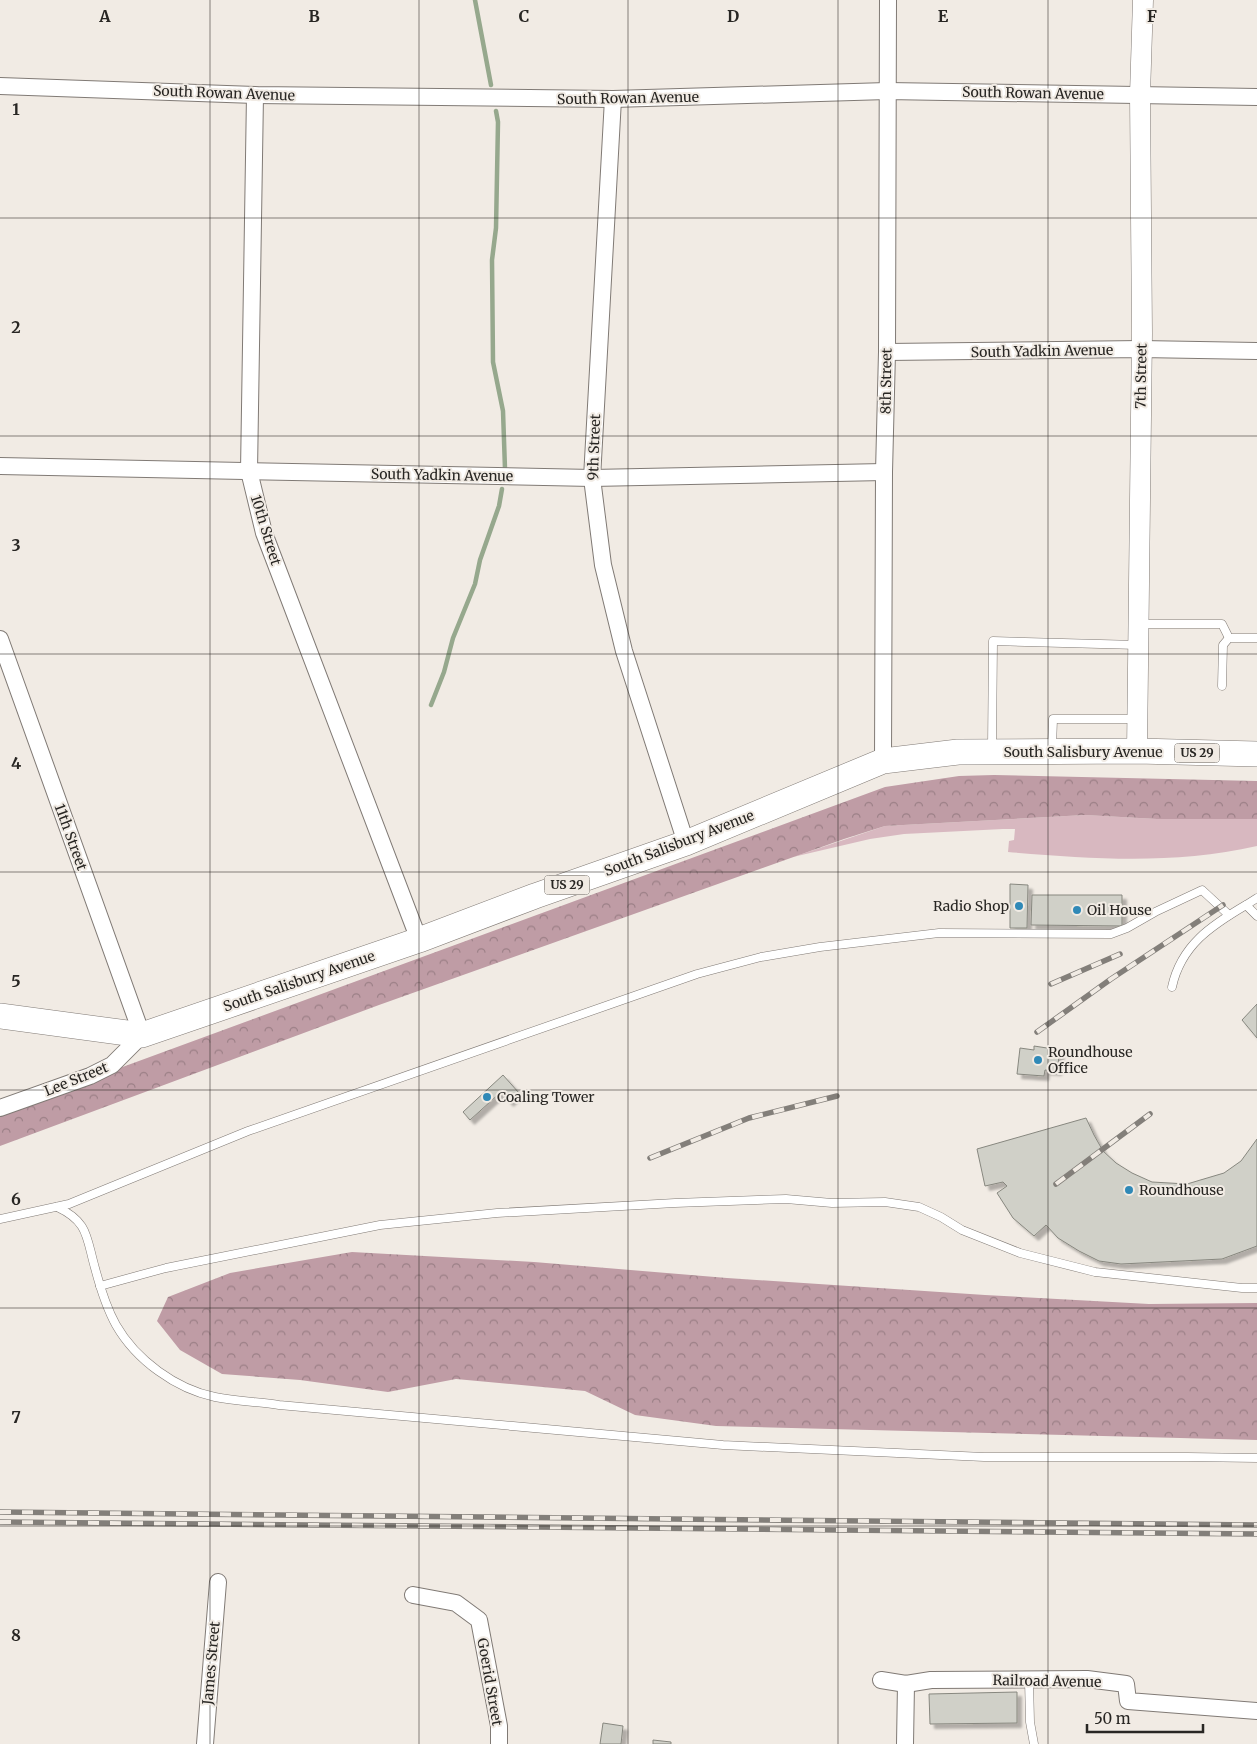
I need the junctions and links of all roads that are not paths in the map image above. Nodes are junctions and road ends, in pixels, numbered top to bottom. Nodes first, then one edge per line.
1 (888, 0) edge
2 (1143, 0) edge
3 (0, 86) edge
4 (887, 91) junction
5 (255, 94) junction
6 (1140, 95) junction
7 (1257, 97) edge
8 (613, 100) junction
9 (1141, 349) junction
10 (1257, 351) edge
11 (887, 352) junction
12 (0, 466) edge
13 (249, 471) junction
14 (884, 472) junction
15 (592, 478) junction
16 (1138, 624) junction
17 (1229, 638) junction
18 (1257, 638) edge
19 (0, 639) edge
20 (1138, 645) junction
21 (1222, 686) dead end
22 (1137, 719) junction
23 (1137, 751) junction
24 (992, 752) junction
25 (1052, 752) junction
26 (1257, 754) edge
27 (882, 761) junction
28 (686, 843) junction
29 (1257, 898) edge
30 (1246, 905) junction
31 (1228, 915) junction
32 (1257, 916) edge
33 (419, 940) junction
34 (1172, 987) dead end
35 (0, 1016) edge
36 (142, 1035) junction
37 (0, 1108) edge
38 (57, 1207) junction
39 (0, 1219) edge
40 (100, 1286) junction
41 (1257, 1288) edge
42 (1257, 1458) edge
43 (218, 1582) dead end
44 (413, 1595) dead end
45 (881, 1680) dead end
46 (1029, 1680) junction
47 (906, 1684) junction
48 (1257, 1710) edge
49 (205, 1744) edge
50 (499, 1744) edge
51 (905, 1744) edge
52 (1034, 1744) edge

1 - 4 street, 8th Street
2 - 6 street, 7th Street
3 - 5 street, South Rowan Avenue
4 - 6 street, South Rowan Avenue
4 - 8 street, South Rowan Avenue
4 - 11 street, 8th Street
5 - 8 street, South Rowan Avenue
5 - 13 street, 10th Street
6 - 7 street, South Rowan Avenue
6 - 9 street, 7th Street
8 - 15 street, 9th Street
9 - 10 street, South Yadkin Avenue
9 - 11 street, South Yadkin Avenue
9 - 16 street, 7th Street
11 - 14 street, 8th Street
12 - 13 street, South Yadkin Avenue
13 - 15 street, South Yadkin Avenue
13 - 33 street, 10th Street
14 - 15 street, South Yadkin Avenue
14 - 27 street, 8th Street
15 - 28 street, 9th Street
16 - 17 lane
16 - 20 street, 7th Street
17 - 18 lane
17 - 21 lane
19 - 36 street, 11th Street
20 - 22 street, 7th Street
20 - 24 lane
22 - 23 street, 7th Street
22 - 25 lane
23 - 25 main road, South Salisbury Avenue / US 29
23 - 26 main road, South Salisbury Avenue / US 29
24 - 25 main road, South Salisbury Avenue / US 29
24 - 27 main road, South Salisbury Avenue / US 29
27 - 28 main road, South Salisbury Avenue / US 29
28 - 33 main road, South Salisbury Avenue / US 29
29 - 30 lane
30 - 31 lane
30 - 32 lane
31 - 34 lane
31 - 38 lane
33 - 36 main road, South Salisbury Avenue / US 29
35 - 36 main road, South Salisbury Avenue / US 29
36 - 37 street, Lee Street
38 - 39 lane
38 - 40 lane
40 - 41 lane
40 - 42 lane
43 - 49 street, James Street
44 - 50 street, Goerid Street
45 - 47 street, Railroad Avenue
46 - 47 street, Railroad Avenue
46 - 48 street, Railroad Avenue
46 - 52 lane
47 - 51 street

